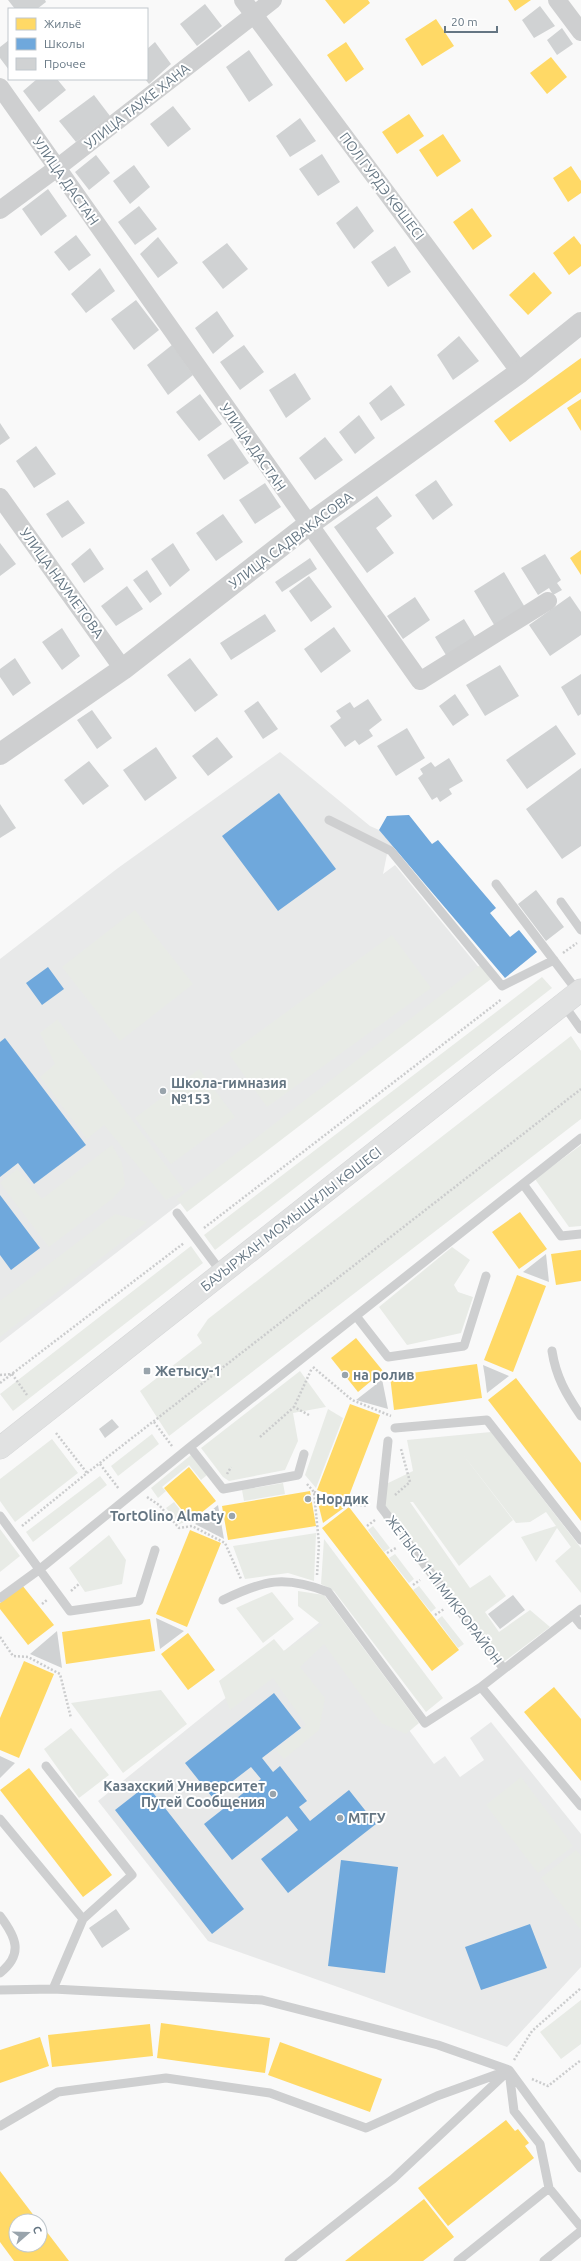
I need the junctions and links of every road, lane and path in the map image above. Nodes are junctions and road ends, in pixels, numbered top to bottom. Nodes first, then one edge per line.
1 (273, 0) edge
2 (558, 0) edge
3 (248, 7) edge
4 (581, 32) edge
5 (0, 87) edge
6 (57, 168) junction
7 (0, 210) edge
8 (581, 324) edge
9 (520, 372) junction
10 (0, 497) edge
11 (308, 525) junction
12 (548, 600) dead end
13 (123, 669) junction
14 (0, 754) edge
15 (329, 820) dead end
16 (496, 884) dead end
17 (561, 902) dead end
18 (581, 930) edge
19 (581, 939) edge
20 (554, 960) junction
21 (574, 995) edge
22 (506, 996) dead end
23 (581, 1029) edge
24 (581, 1089) edge
25 (581, 1138) edge
26 (523, 1184) junction
27 (176, 1213) dead end
28 (581, 1234) edge
29 (194, 1236) junction
30 (222, 1273) junction
31 (486, 1276) dead end
32 (356, 1316) junction
33 (552, 1351) dead end
34 (305, 1356) junction
35 (313, 1367) junction
36 (12, 1374) junction
37 (0, 1375) edge
38 (0, 1383) edge
39 (27, 1395) dead end
40 (294, 1407) junction
41 (309, 1415) dead end
42 (581, 1416) edge
43 (154, 1422) junction
44 (395, 1428) junction
45 (56, 1433) dead end
46 (260, 1437) dead end
47 (388, 1441) dead end
48 (190, 1447) junction
49 (0, 1448) edge
50 (304, 1454) dead end
51 (180, 1456) junction
52 (100, 1464) junction
53 (87, 1473) junction
54 (298, 1475) junction
55 (137, 1490) junction
56 (314, 1492) junction
57 (126, 1499) junction
58 (381, 1507) junction
59 (0, 1516) edge
60 (13, 1533) junction
61 (581, 1540) edge
62 (155, 1550) dead end
63 (40, 1569) junction
64 (316, 1587) junction
65 (246, 1590) junction
66 (0, 1598) edge
67 (223, 1600) dead end
68 (581, 1609) edge
69 (573, 1615) junction
70 (581, 1625) edge
71 (0, 1637) edge
72 (504, 1669) junction
73 (480, 1687) junction
74 (71, 1718) dead end
75 (46, 1766) dead end
76 (581, 1806) edge
77 (0, 1819) edge
78 (0, 1916) edge
79 (83, 1919) junction
80 (0, 1973) edge
81 (53, 1988) junction
82 (581, 1988) edge
83 (0, 1990) edge
84 (581, 2060) edge
85 (509, 2070) junction
86 (0, 2126) edge
87 (581, 2168) edge
88 (549, 2188) junction
89 (581, 2227) edge
90 (581, 2231) edge
91 (289, 2261) edge
92 (458, 2261) edge
93 (544, 2261) edge

1 - 3 street, УЛИЦА ТАУКЕ ХАНА
2 - 4 street
3 - 6 street, УЛИЦА ТАУКЕ ХАНА
3 - 9 street, ПОЛ ГУРДЭ КӨШЕСІ
5 - 6 street, УЛИЦА ДАСТАН
6 - 7 street, УЛИЦА ТАУКЕ ХАНА
6 - 11 street, УЛИЦА ДАСТАН
8 - 9 street, УЛИЦА САДВАКАСОВА
9 - 11 street, УЛИЦА САДВАКАСОВА
10 - 13 street, УЛИЦА НАУМЕТОВА
11 - 12 street, УЛИЦА ДАСТАН
11 - 13 street, УЛИЦА САДВАКАСОВА
13 - 14 street, УЛИЦА САДВАКАСОВА
15 - 20 lane
16 - 20 lane
17 - 18 lane
19 - 20 path
20 - 21 lane
21 - 23 lane
21 - 30 main road, БАУЫРЖАН МОМЫШҰЛЫ КӨШЕСІ
22 - 29 path
24 - 43 path
25 - 26 lane
26 - 28 lane
26 - 32 lane
27 - 29 lane
29 - 30 lane
29 - 36 path
30 - 49 main road, БАУЫРЖАН МОМЫШҰЛЫ КӨШЕСІ
31 - 32 lane
32 - 34 lane
33 - 42 lane
34 - 35 path
34 - 48 lane
35 - 40 path
35 - 44 path
36 - 37 path
36 - 38 path
36 - 39 path
40 - 41 path
40 - 46 path
43 - 51 path
43 - 52 path
44 - 58 path
44 - 61 lane
45 - 53 path
47 - 58 lane, ЖЕТЫСУ 1-Й МИКРОРАЙОН
48 - 51 lane
48 - 54 lane
50 - 54 lane
51 - 55 lane
52 - 53 path
52 - 57 path
53 - 60 path
54 - 56 path
55 - 57 lane
55 - 65 path
56 - 58 path
56 - 64 path
57 - 63 lane
58 - 72 lane, ЖЕТЫСУ 1-Й МИКРОРАЙОН
59 - 60 lane
60 - 63 lane
62 - 63 lane
63 - 66 lane
64 - 65 lane
64 - 73 lane
65 - 67 lane
68 - 69 lane
69 - 70 lane
69 - 72 lane
71 - 74 path
72 - 73 lane
73 - 76 lane
75 - 79 lane
77 - 79 lane
78 - 80 lane
79 - 81 lane
81 - 83 lane
81 - 85 lane
82 - 85 path
84 - 85 path
85 - 86 lane
85 - 87 lane
85 - 88 lane
85 - 91 lane
88 - 89 lane
88 - 92 lane
90 - 93 lane

